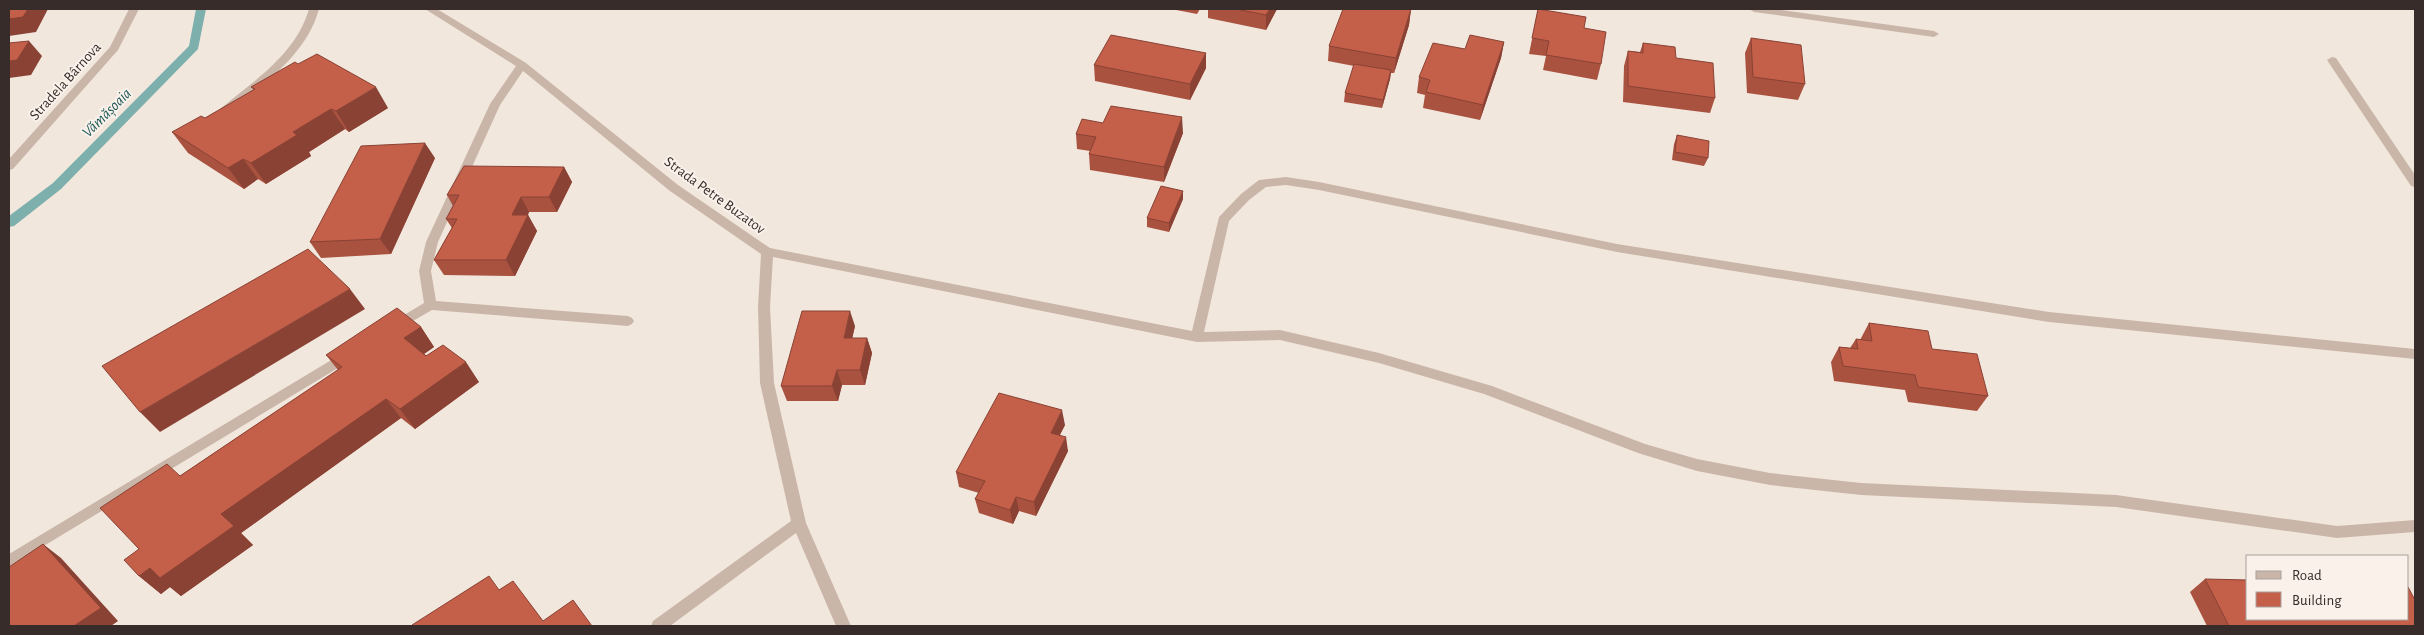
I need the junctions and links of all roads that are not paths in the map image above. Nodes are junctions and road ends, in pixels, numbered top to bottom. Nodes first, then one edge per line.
1 (134, 9) edge
2 (314, 9) edge
3 (430, 9) edge
4 (1754, 9) edge
5 (1934, 34) dead end
6 (2332, 60) dead end
7 (522, 64) junction
8 (218, 116) edge
9 (9, 166) edge
10 (2415, 183) edge
11 (767, 252) junction
12 (430, 306) junction
13 (628, 321) dead end
14 (388, 331) edge
15 (1197, 337) junction
16 (363, 346) edge
17 (2415, 354) edge
18 (799, 524) junction
19 (2415, 526) edge
20 (9, 561) edge
21 (658, 626) edge
22 (842, 626) edge

1 - 9 street, Stradela Bârnova
2 - 8 street
3 - 7 street, Strada Petre Buzatov
4 - 5 street
6 - 10 street
7 - 11 street, Strada Petre Buzatov
7 - 12 street
11 - 15 street
11 - 18 street, Strada Petre Buzatov
12 - 13 street
12 - 14 street
15 - 17 street
15 - 19 street
16 - 20 street
18 - 21 street
18 - 22 street, Strada Petre Buzatov

